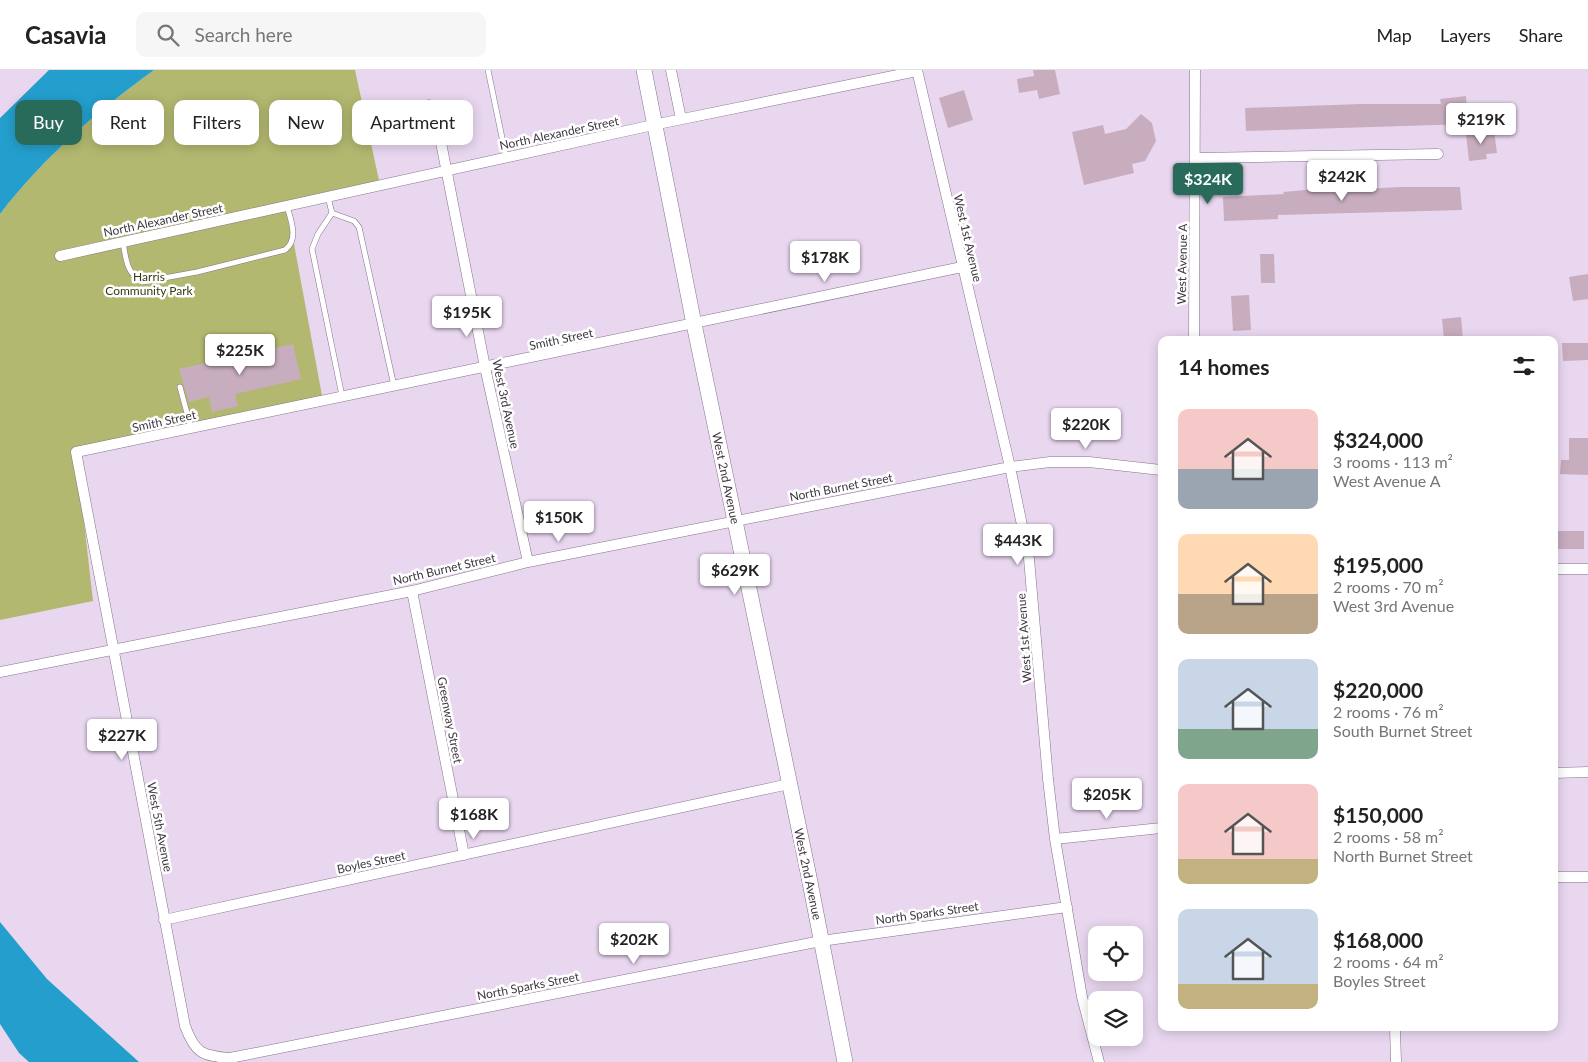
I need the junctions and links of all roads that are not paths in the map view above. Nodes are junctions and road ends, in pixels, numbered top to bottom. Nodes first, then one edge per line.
1 (488, 70) edge
2 (644, 70) edge
3 (671, 70) edge
4 (1195, 70) edge
5 (917, 71) edge
6 (681, 119) junction
7 (653, 125) junction
8 (441, 145) edge
9 (1438, 154) dead end
10 (506, 157) junction
11 (1196, 158) junction
12 (446, 170) junction
13 (328, 197) junction
14 (287, 206) junction
15 (332, 213) junction
16 (123, 242) junction
17 (60, 256) dead end
18 (962, 267) junction
19 (694, 324) junction
20 (1194, 336) edge
21 (485, 367) junction
22 (394, 386) junction
23 (180, 387) dead end
24 (342, 397) junction
25 (191, 428) junction
26 (76, 452) joint
27 (1010, 467) junction
28 (1158, 470) edge
29 (735, 520) junction
30 (528, 562) junction
31 (1558, 569) edge
32 (1588, 569) edge
33 (412, 591) junction
34 (114, 651) junction
35 (0, 672) edge
36 (1588, 772) edge
37 (1558, 773) edge
38 (789, 784) junction
39 (1158, 828) edge
40 (1055, 839) junction
41 (464, 855) junction
42 (1558, 877) edge
43 (1588, 877) edge
44 (1067, 907) junction
45 (164, 920) junction
46 (821, 941) junction
47 (1395, 1031) edge
48 (202, 1054) joint
49 (844, 1062) edge
50 (1099, 1062) edge
51 (1396, 1062) edge

1 - 10 lane
2 - 7 street, West 2nd Avenue
3 - 6 street
4 - 11 street, West Avenue A
5 - 6 street, North Alexander Street
5 - 18 street, West 1st Avenue
6 - 7 street, North Alexander Street
7 - 10 street, North Alexander Street
7 - 19 street, West 2nd Avenue
8 - 12 street, West 3rd Avenue
9 - 11 street
10 - 12 street, North Alexander Street
11 - 20 street, West Avenue A
12 - 13 street, North Alexander Street
12 - 21 street, West 3rd Avenue
13 - 14 street, North Alexander Street
13 - 15 lane
14 - 16 street, North Alexander Street
14 - 16 lane
15 - 22 lane
15 - 24 lane
16 - 17 street, North Alexander Street
18 - 19 street, Smith Street
18 - 27 street, West 1st Avenue
19 - 21 street, Smith Street
19 - 29 street, West 2nd Avenue
21 - 22 street, Smith Street
21 - 30 street, West 3rd Avenue
22 - 24 street, Smith Street
23 - 25 lane
24 - 25 street, Smith Street
25 - 26 street, Smith Street
26 - 34 street, West 5th Avenue
27 - 28 street, North Burnet Street
27 - 29 street, North Burnet Street
27 - 40 street, West 1st Avenue
29 - 30 street, North Burnet Street
29 - 38 street, West 2nd Avenue
30 - 33 street, North Burnet Street
31 - 32 street
33 - 34 street, North Burnet Street
33 - 41 street, Greenway Street
34 - 35 street, North Burnet Street
34 - 45 street, West 5th Avenue
36 - 37 street
38 - 41 street, Boyles Street
38 - 46 street, West 2nd Avenue
39 - 40 street
40 - 44 street, West 1st Avenue
41 - 45 street, Boyles Street
42 - 43 street
44 - 46 street, North Sparks Street
44 - 50 street, West 1st Avenue
45 - 48 street, West 5th Avenue
46 - 48 street, North Sparks Street
46 - 49 street, West 2nd Avenue
47 - 51 street

